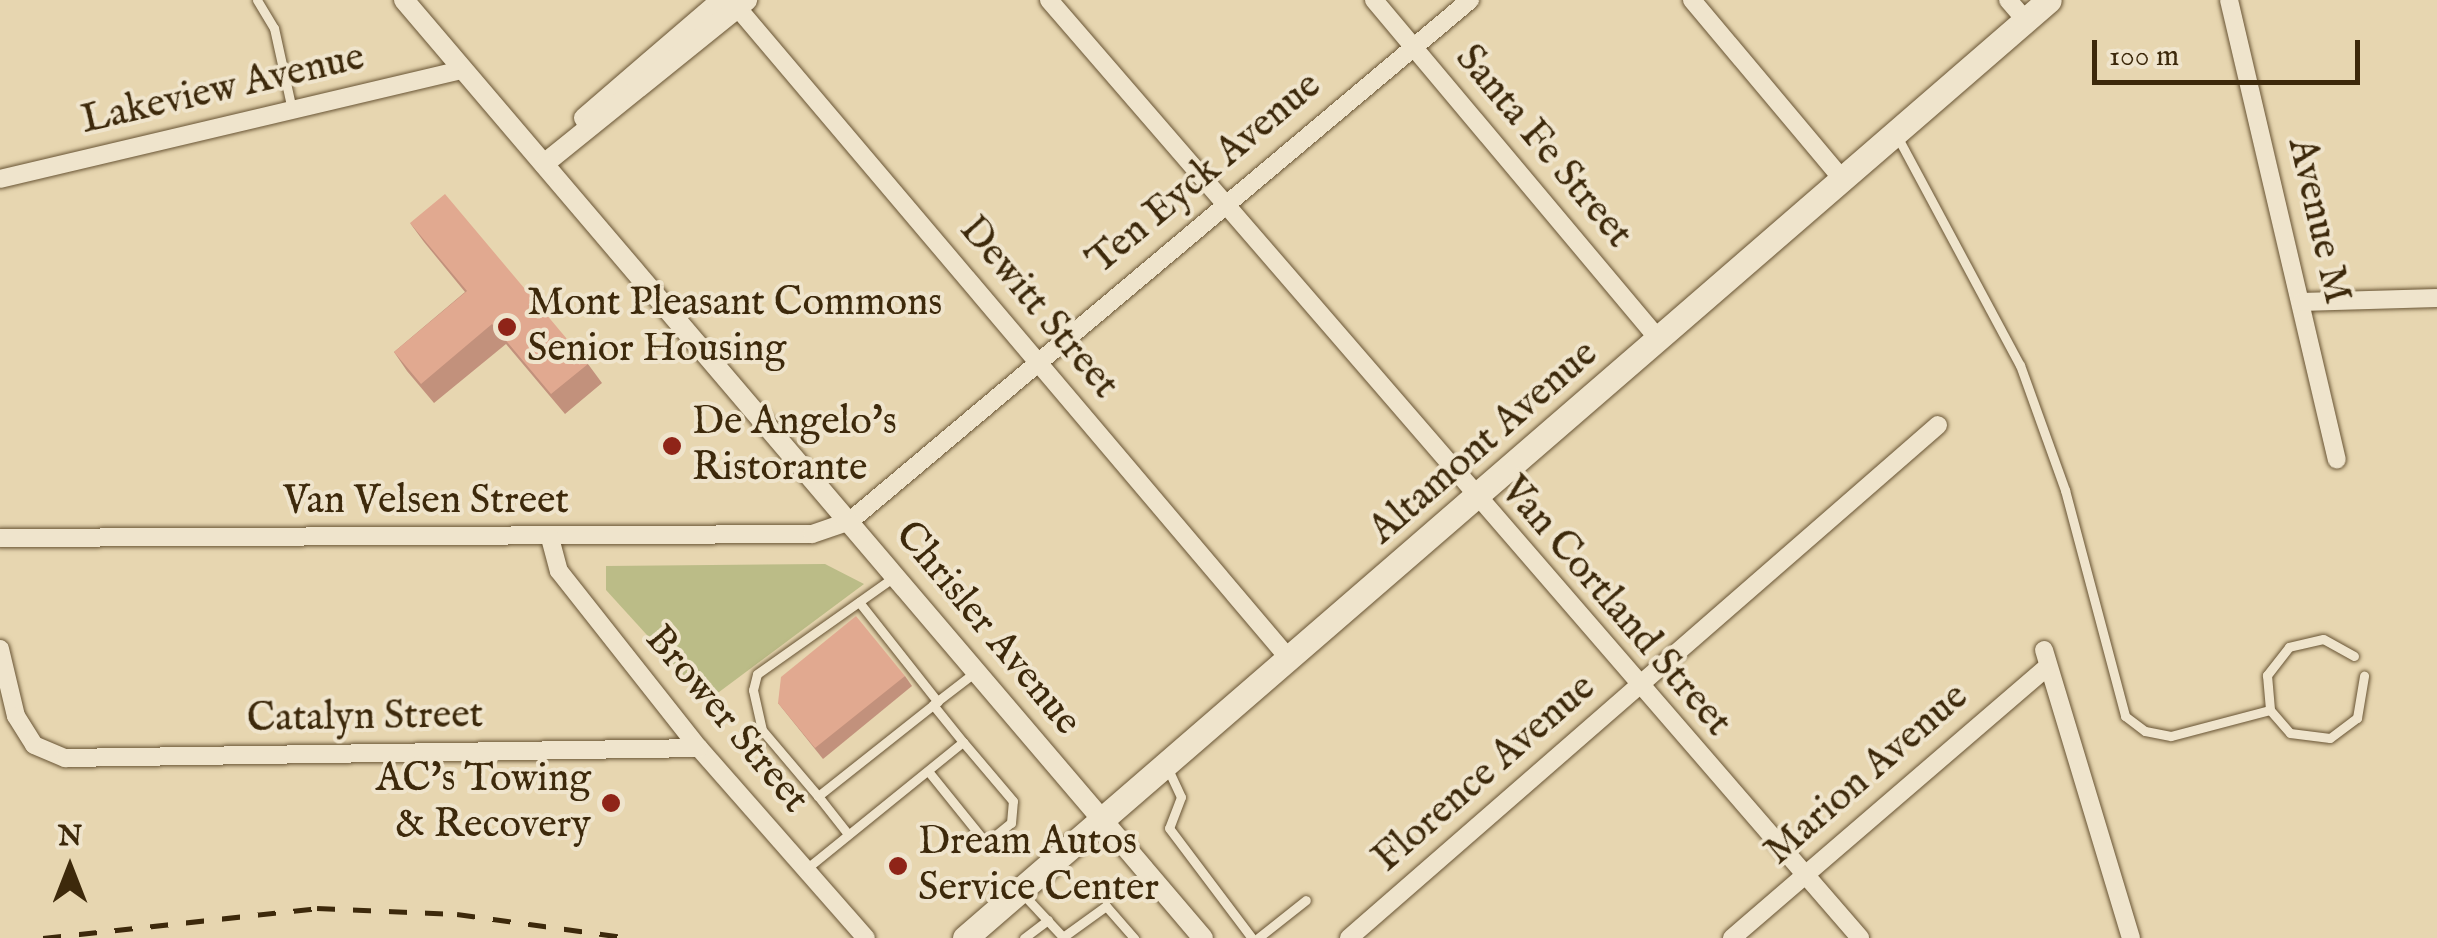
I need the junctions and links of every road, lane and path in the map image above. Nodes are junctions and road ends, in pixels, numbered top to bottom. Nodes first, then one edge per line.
1 (257, 0) edge
2 (404, 0) edge
3 (1049, 0) edge
4 (1374, 0) edge
5 (1470, 0) edge
6 (1692, 0) edge
7 (2008, 0) edge
8 (2049, 0) edge
9 (2229, 0) edge
10 (734, 2) edge
11 (2026, 20) junction
12 (1413, 46) junction
13 (462, 70) junction
14 (292, 110) junction
15 (1896, 134) junction
16 (544, 164) junction
17 (0, 178) edge
18 (1843, 180) junction
19 (1223, 202) junction
20 (2437, 298) edge
21 (2301, 302) junction
22 (1658, 340) junction
23 (1038, 361) junction
24 (1938, 425) dead end
25 (2336, 459) dead end
26 (1475, 500) junction
27 (850, 521) junction
28 (0, 538) edge
29 (550, 538) junction
30 (897, 576) junction
31 (859, 602) junction
32 (0, 649) edge
33 (2354, 656) dead end
34 (1291, 661) junction
35 (977, 671) junction
36 (2364, 676) dead end
37 (1638, 688) junction
38 (936, 703) junction
39 (2270, 710) junction
40 (964, 742) junction
41 (699, 748) junction
42 (1166, 765) junction
43 (928, 771) junction
44 (818, 796) junction
45 (1100, 820) junction
46 (848, 834) junction
47 (806, 869) junction
48 (1805, 874) junction
49 (1020, 892) junction
50 (1306, 900) dead end
51 (1048, 920) junction
52 (2125, 935) edge
53 (1352, 937) edge
54 (866, 938) edge
55 (965, 938) edge
56 (1024, 938) edge
57 (1134, 938) edge
58 (1203, 938) edge
59 (1255, 938) edge
60 (1732, 938) edge
61 (1860, 938) edge

1 - 14 lane
2 - 13 street, Chrisler Avenue
3 - 19 street, Van Cortland Street
4 - 12 street, Santa Fe Street
5 - 12 street, Ten Eyck Avenue
6 - 18 street
7 - 11 street
8 - 11 main road, Altamont Avenue
9 - 21 street, Avenue M
10 - 16 street
10 - 23 street, Dewitt Street
11 - 15 main road, Altamont Avenue
12 - 19 street, Ten Eyck Avenue
12 - 22 street, Santa Fe Street
13 - 14 street, Lakeview Avenue
13 - 16 street, Chrisler Avenue
14 - 17 street, Lakeview Avenue
15 - 18 main road, Altamont Avenue
15 - 39 lane
16 - 27 street, Chrisler Avenue
18 - 22 main road, Altamont Avenue
19 - 23 street, Ten Eyck Avenue
19 - 26 street, Van Cortland Street
20 - 21 street
21 - 25 street, Avenue M
22 - 26 main road, Altamont Avenue
23 - 27 street, Ten Eyck Avenue
23 - 34 street, Dewitt Street
24 - 37 street, Florence Avenue
26 - 34 main road, Altamont Avenue
26 - 37 street, Van Cortland Street
27 - 29 street, Van Velsen Street
27 - 30 street, Chrisler Avenue
28 - 29 street, Van Velsen Street
29 - 41 street, Brower Street
30 - 31 lane
30 - 35 street, Chrisler Avenue
31 - 38 lane
31 - 44 lane
32 - 41 street, Catalyn Street
33 - 39 lane
34 - 42 main road, Altamont Avenue
35 - 38 lane
35 - 45 street, Chrisler Avenue
36 - 39 lane
37 - 48 street, Van Cortland Street
37 - 53 street, Florence Avenue
38 - 40 lane
38 - 44 lane
40 - 43 lane
40 - 43 lane
41 - 47 street, Brower Street
42 - 45 main road, Altamont Avenue
42 - 59 lane
43 - 46 lane
44 - 46 lane
45 - 49 main road, Altamont Avenue
45 - 58 street, Chrisler Avenue
46 - 47 lane
47 - 54 street, Brower Street
48 - 52 street, Marion Avenue
48 - 60 street, Marion Avenue
48 - 61 street, Van Cortland Street
49 - 51 lane
49 - 55 main road, Altamont Avenue
50 - 59 lane
51 - 56 lane
51 - 57 lane

